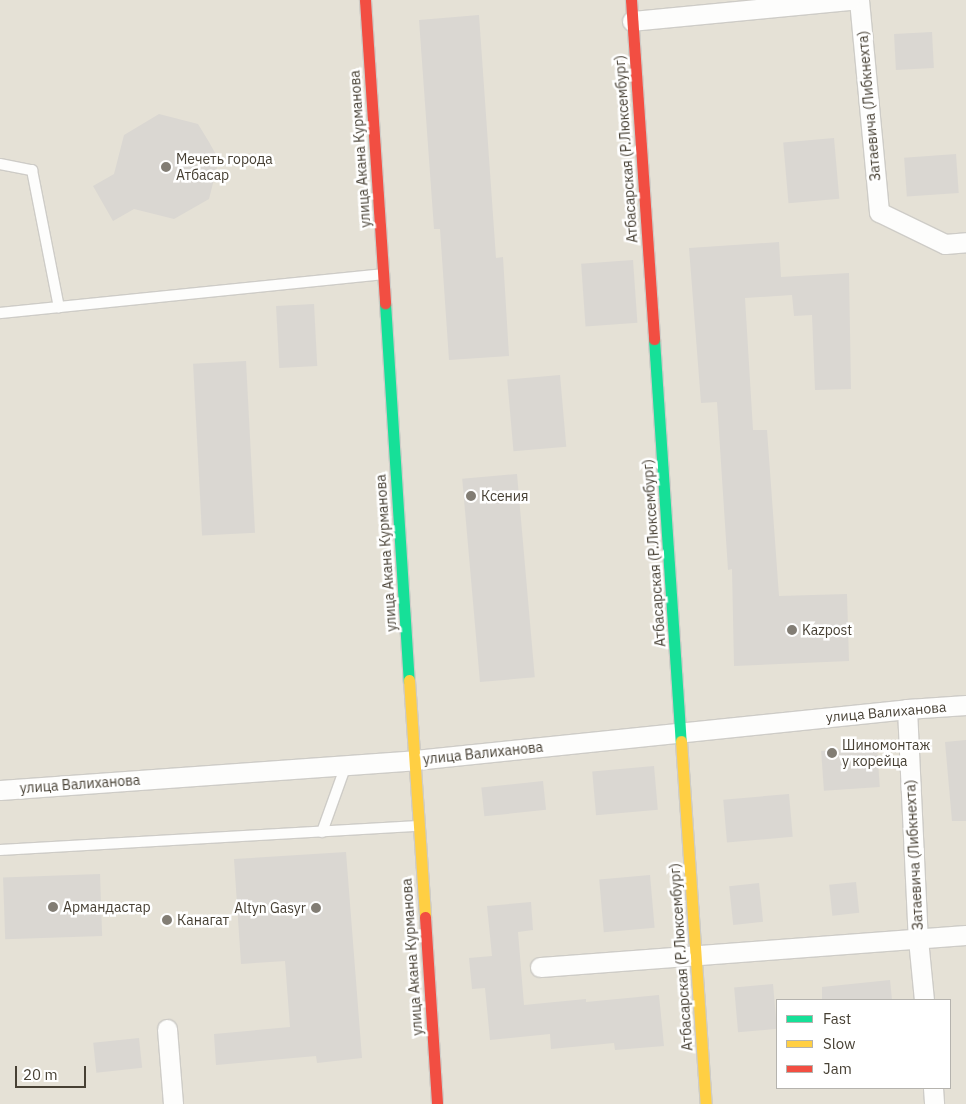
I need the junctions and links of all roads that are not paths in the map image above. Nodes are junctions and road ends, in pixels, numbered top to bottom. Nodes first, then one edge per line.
1 (365, 0) edge
2 (630, 0) edge
3 (850, 0) edge
4 (859, 0) edge
5 (632, 21) junction
6 (0, 164) edge
7 (966, 242) edge
8 (383, 274) junction
9 (59, 308) junction
10 (0, 313) edge
11 (966, 706) edge
12 (907, 709) junction
13 (681, 733) junction
14 (415, 760) junction
15 (346, 765) junction
16 (0, 790) edge
17 (419, 826) junction
18 (322, 832) junction
19 (0, 850) edge
20 (966, 935) edge
21 (918, 939) junction
22 (696, 954) junction
23 (540, 967) dead end
24 (924, 999) edge
25 (167, 1028) dead end
26 (933, 1089) edge
27 (173, 1104) edge
28 (437, 1104) edge
29 (706, 1104) edge
30 (934, 1104) edge

1 - 8 main road, улица Акана Курманова
2 - 5 main road, Атбасарская (Р.Люксембург)
3 - 5 street
4 - 7 street, Затаевича (Либкнехта)
5 - 13 main road, Атбасарская (Р.Люксембург)
6 - 9 lane
8 - 9 lane
8 - 14 main road, улица Акана Курманова
9 - 10 lane
11 - 12 street, улица Валиханова
12 - 13 street, улица Валиханова
12 - 21 street, Затаевича (Либкнехта)
13 - 14 street, улица Валиханова
13 - 22 main road, Атбасарская (Р.Люксембург)
14 - 15 street, улица Валиханова
14 - 17 main road, улица Акана Курманова
15 - 16 street, улица Валиханова
15 - 18 lane
17 - 18 lane
17 - 28 main road, улица Акана Курманова
18 - 19 lane
20 - 21 street
21 - 22 street
21 - 24 street, Затаевича (Либкнехта)
22 - 23 street
22 - 29 main road, Атбасарская (Р.Люксембург)
25 - 27 street
26 - 30 street

